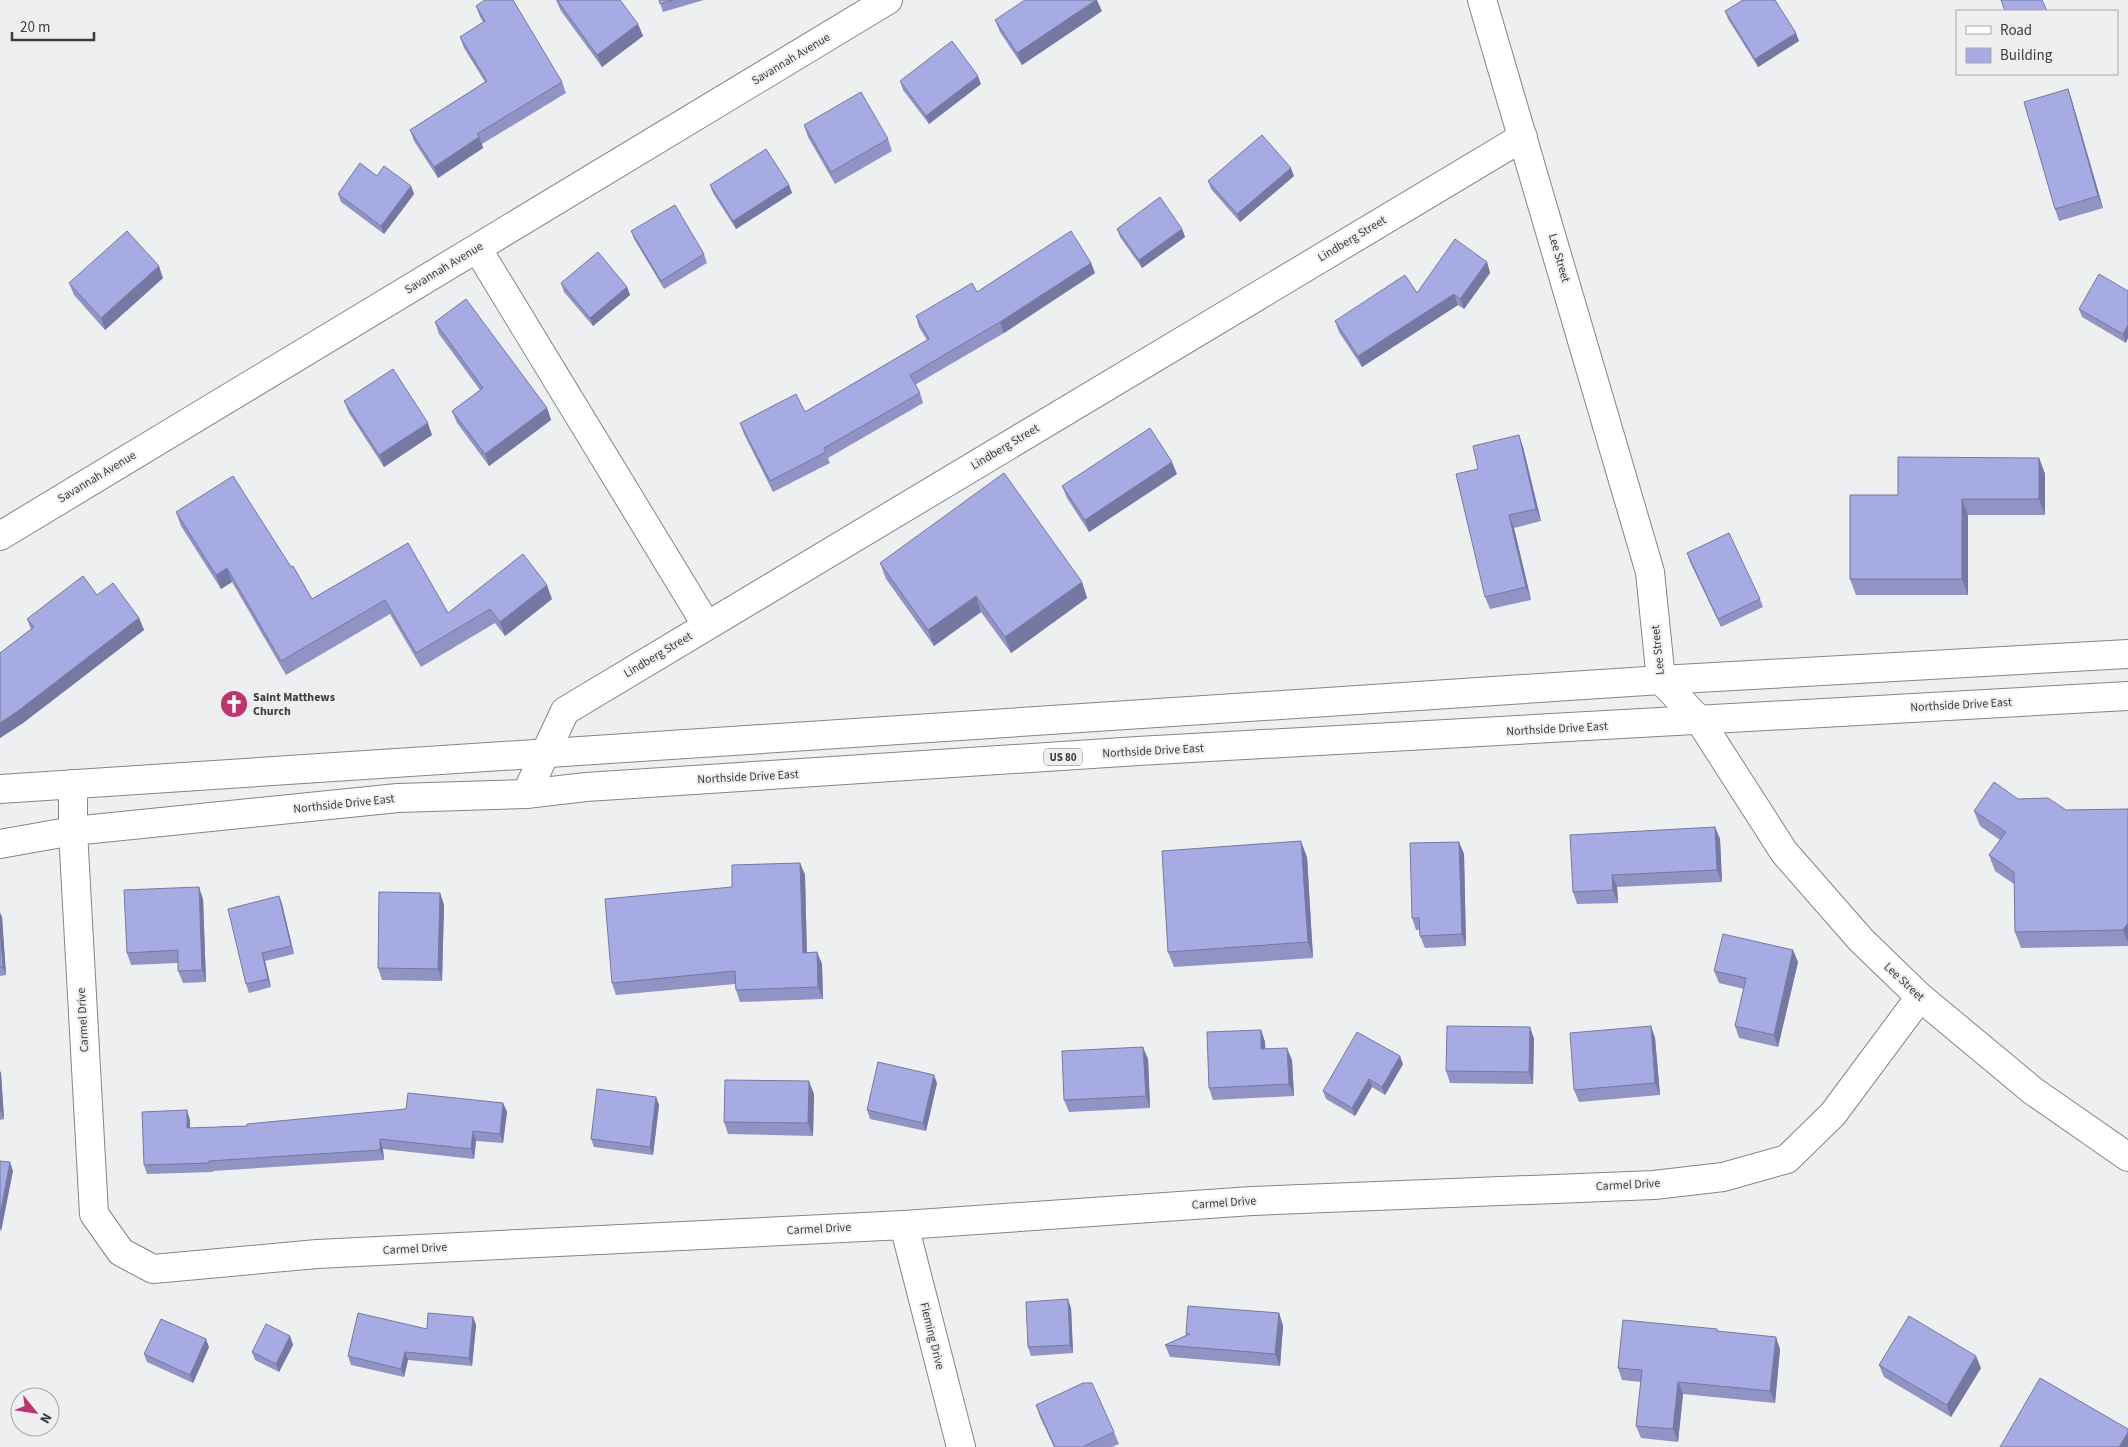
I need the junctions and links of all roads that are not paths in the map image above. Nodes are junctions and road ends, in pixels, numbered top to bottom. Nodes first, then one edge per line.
1 (888, 0) edge
2 (1482, 0) edge
3 (1524, 137) junction
4 (477, 248) junction
5 (0, 536) edge
6 (707, 626) junction
7 (2128, 654) edge
8 (1661, 680) junction
9 (2128, 696) edge
10 (1700, 721) junction
11 (544, 754) junction
12 (73, 784) junction
13 (0, 789) edge
14 (526, 794) junction
15 (73, 831) junction
16 (0, 844) edge
17 (1920, 998) junction
18 (2128, 1157) edge
19 (904, 1225) junction
20 (961, 1447) edge

1 - 4 street, Savannah Avenue
2 - 3 street, Lee Street
3 - 6 street, Lindberg Street
3 - 8 street, Lee Street
4 - 5 street, Savannah Avenue
4 - 6 street
6 - 11 street, Lindberg Street
7 - 8 street
8 - 10 street, Lee Street
8 - 11 street
9 - 10 street, Northside Drive East / US 80
10 - 14 street, Northside Drive East / US 80
10 - 17 street, Lee Street
11 - 12 street
11 - 14 street, Lindberg Street
12 - 13 street
12 - 15 street, Carmel Drive
14 - 15 street, Northside Drive East / US 80
15 - 16 street, Northside Drive East / US 80
15 - 19 street, Carmel Drive
17 - 18 street, Lee Street
17 - 19 street, Carmel Drive
19 - 20 street, Fleming Drive

